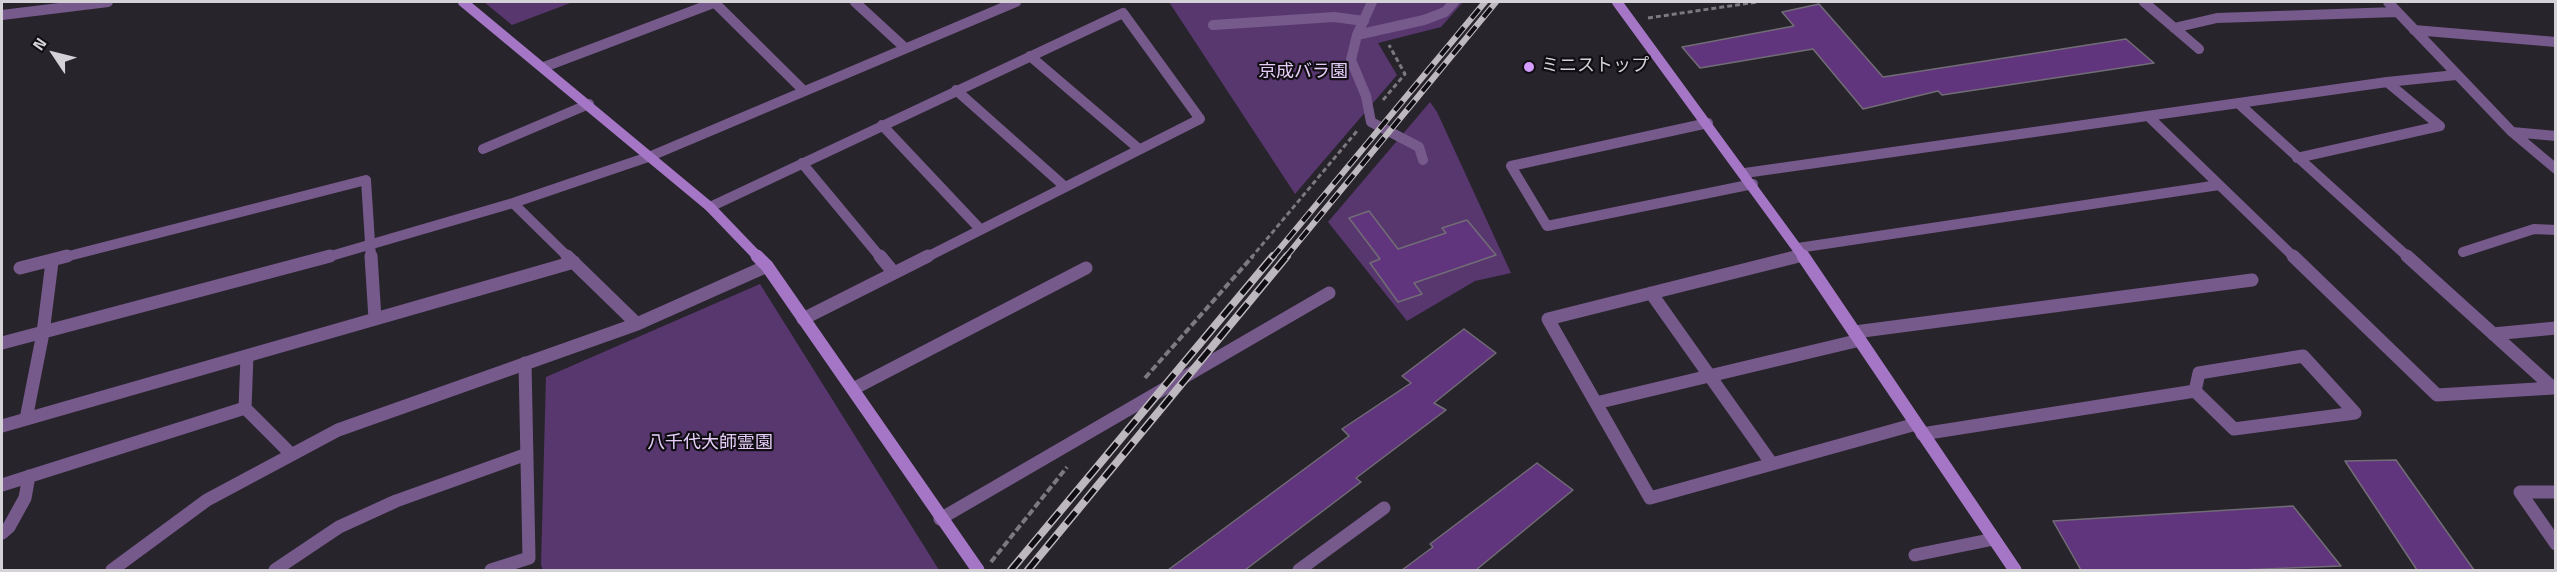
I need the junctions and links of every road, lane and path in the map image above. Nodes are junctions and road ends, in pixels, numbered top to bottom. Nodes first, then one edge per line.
1 (108, 2) edge
2 (463, 2) edge
3 (715, 2) edge
4 (855, 2) edge
5 (1016, 2) edge
6 (1372, 2) edge
7 (1454, 2) edge
8 (1617, 2) edge
9 (1756, 2) edge
10 (2144, 2) edge
11 (2388, 2) edge
12 (2397, 12) junction
13 (2, 15) edge
14 (1631, 20) junction
15 (1364, 21) junction
16 (1213, 25) dead end
17 (2174, 28) junction
18 (2414, 30) junction
19 (1357, 35) junction
20 (1399, 42) dead end
21 (2556, 42) edge
22 (904, 46) junction
23 (2199, 49) dead end
24 (1030, 56) junction
25 (544, 67) junction
26 (2456, 75) junction
27 (2387, 82) junction
28 (803, 90) junction
29 (956, 90) junction
30 (2238, 103) junction
31 (589, 104) junction
32 (1376, 109) dead end
33 (2148, 116) junction
34 (1708, 123) junction
35 (882, 125) junction
36 (1361, 126) dead end
37 (2512, 132) junction
38 (2556, 136) edge
39 (1139, 148) junction
40 (483, 149) dead end
41 (651, 156) junction
42 (2297, 158) junction
43 (1423, 160) dead end
44 (802, 163) junction
45 (2556, 169) edge
46 (1745, 173) junction
47 (1753, 184) junction
48 (2219, 185) junction
49 (1064, 186) junction
50 (513, 203) junction
51 (710, 207) junction
52 (980, 229) junction
53 (2556, 230) edge
54 (372, 246) junction
55 (1801, 251) junction
56 (2463, 252) dead end
57 (52, 262) junction
58 (574, 262) junction
59 (767, 266) junction
60 (20, 268) dead end
61 (1086, 268) dead end
62 (894, 273) junction
63 (2252, 280) dead end
64 (1329, 293) dead end
65 (1651, 293) junction
66 (375, 319) junction
67 (803, 319) junction
68 (637, 324) junction
69 (2556, 328) edge
70 (43, 333) junction
71 (2493, 334) junction
72 (1857, 336) junction
73 (2, 344) edge
74 (247, 356) junction
75 (525, 363) junction
76 (1709, 374) junction
77 (1142, 381) dead end
78 (853, 389) junction
79 (2195, 391) junction
80 (1596, 403) junction
81 (245, 408) junction
82 (26, 419) junction
83 (2, 426) edge
84 (1919, 429) junction
85 (291, 453) junction
86 (527, 454) junction
87 (1072, 461) dead end
88 (1772, 464) junction
89 (29, 476) junction
90 (2, 485) edge
91 (2556, 492) edge
92 (1384, 508) dead end
93 (940, 519) junction
94 (2, 533) edge
95 (1994, 539) junction
96 (2556, 544) edge
97 (1915, 555) dead end
98 (111, 570) edge
99 (275, 570) edge
100 (491, 570) edge
101 (978, 570) edge
102 (984, 570) edge
103 (1299, 570) edge
104 (2015, 570) edge

1 - 13 street
2 - 25 street
3 - 25 street
3 - 28 street
4 - 22 street
5 - 22 street
6 - 15 street
7 - 19 street
8 - 14 street
9 - 14 path
10 - 17 street
11 - 12 street
12 - 17 street
12 - 18 street
14 - 34 street
15 - 16 street
15 - 19 street
17 - 23 street
18 - 21 street
18 - 26 street
19 - 43 street
20 - 32 path
22 - 28 street
24 - 29 street
24 - 39 street
24 - 39 street
25 - 31 street
26 - 27 street
26 - 37 street
27 - 30 street
27 - 42 street
28 - 41 street
29 - 35 street
29 - 49 street
30 - 33 street
30 - 42 street
31 - 40 street
31 - 41 street
33 - 46 street
33 - 48 street
34 - 46 street
34 - 47 street
35 - 44 street
35 - 52 street
36 - 77 path
37 - 38 street
37 - 45 street
39 - 49 street
41 - 50 street
41 - 51 street
42 - 71 street
44 - 51 street
44 - 62 street
46 - 47 street
47 - 55 street
48 - 55 street
48 - 71 street
49 - 52 street
50 - 54 street
50 - 58 street
51 - 59 street
52 - 62 street
53 - 56 street
54 - 57 street
54 - 66 street
54 - 70 street
55 - 65 street
55 - 72 street
57 - 60 street
57 - 70 street
58 - 66 street
58 - 68 street
59 - 67 street
59 - 68 street
61 - 78 street
62 - 67 street
63 - 72 street
64 - 93 street
65 - 76 street
65 - 80 street
66 - 74 street
67 - 78 street
68 - 75 street
69 - 71 street
70 - 73 street
70 - 82 street
72 - 76 street
72 - 84 street
74 - 81 street
74 - 82 street
75 - 85 street
75 - 86 street
76 - 80 street
76 - 88 street
78 - 93 street
79 - 79 street
79 - 84 street
80 - 88 street
81 - 85 street
81 - 89 street
82 - 83 street
84 - 88 street
84 - 95 street
85 - 98 street
86 - 99 street
86 - 100 street
87 - 102 path
89 - 90 street
89 - 94 street
91 - 96 street
92 - 103 street
93 - 101 street
95 - 97 street
95 - 104 street

